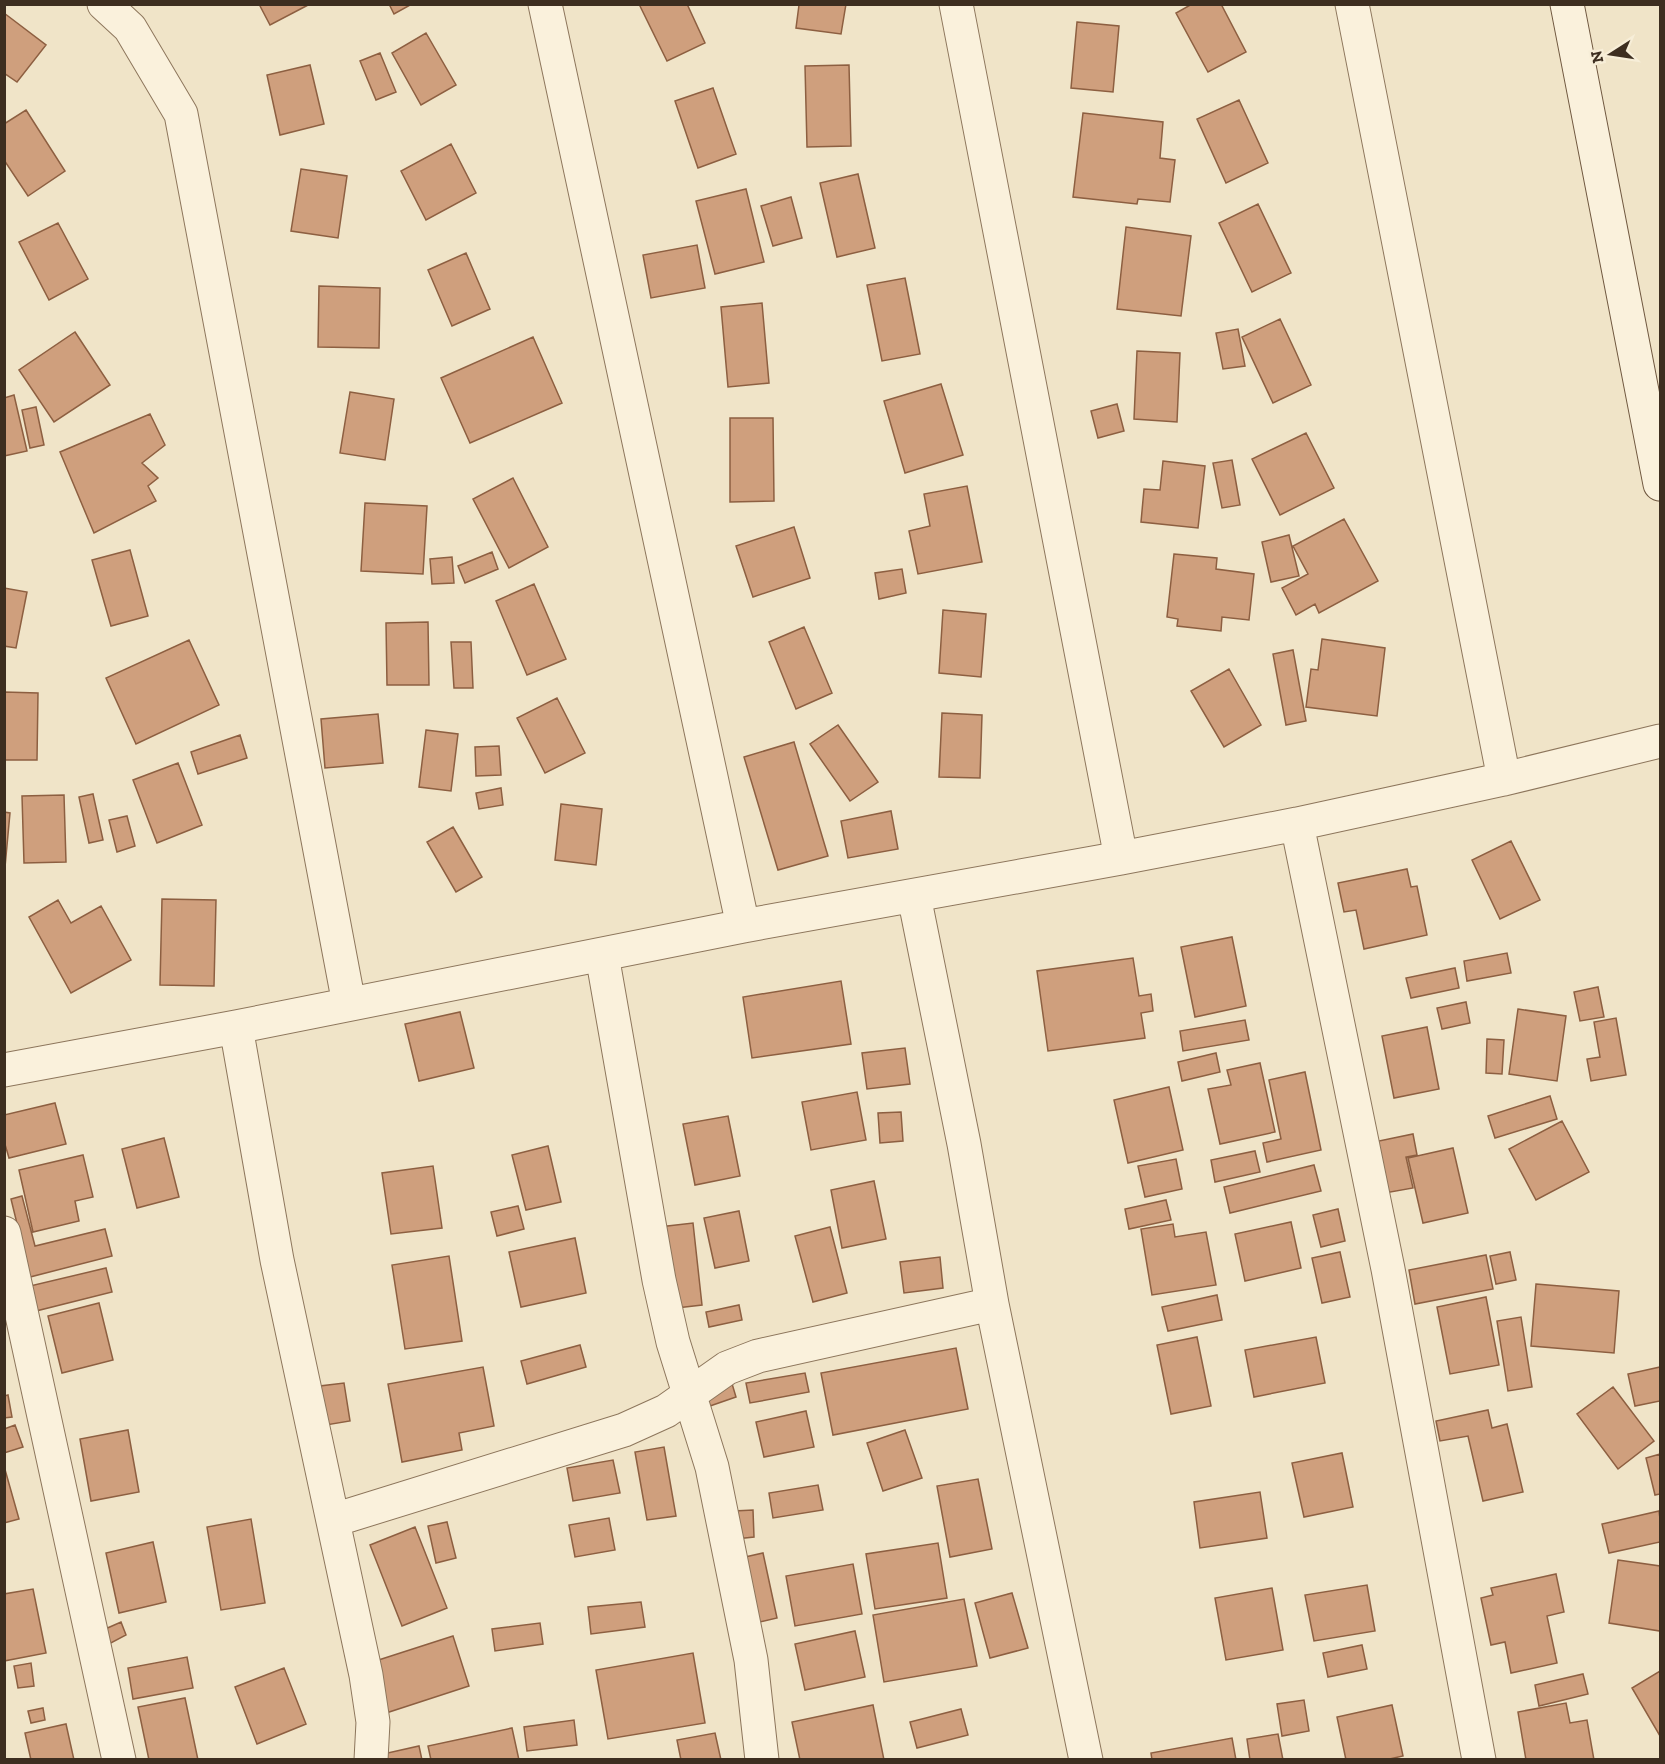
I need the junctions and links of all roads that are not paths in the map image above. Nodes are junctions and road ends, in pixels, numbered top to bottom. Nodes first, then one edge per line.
1 (104, 4) edge
2 (545, 4) edge
3 (956, 4) edge
4 (1352, 4) edge
5 (1567, 4) edge
6 (1660, 484) edge
7 (1660, 741) edge
8 (1504, 779) junction
9 (1297, 824) junction
10 (1121, 858) junction
11 (914, 896) junction
12 (744, 926) junction
13 (602, 955) junction
14 (349, 1004) junction
15 (236, 1027) junction
16 (4, 1070) edge
17 (4, 1233) edge
18 (992, 1304) junction
19 (691, 1395) junction
20 (334, 1520) junction
21 (119, 1760) edge
22 (370, 1760) edge
23 (762, 1760) edge
24 (1086, 1760) edge
25 (1479, 1760) edge

1 - 14 street
2 - 12 street
3 - 10 street
4 - 8 street
5 - 6 street
7 - 8 street
8 - 9 street
9 - 10 street
9 - 25 street
10 - 11 street
11 - 12 street
11 - 18 street
12 - 13 street
13 - 14 street
13 - 19 street
14 - 15 street
15 - 16 street
15 - 20 street
17 - 21 street
18 - 19 street
18 - 24 street
19 - 20 street
19 - 23 street
20 - 22 street

